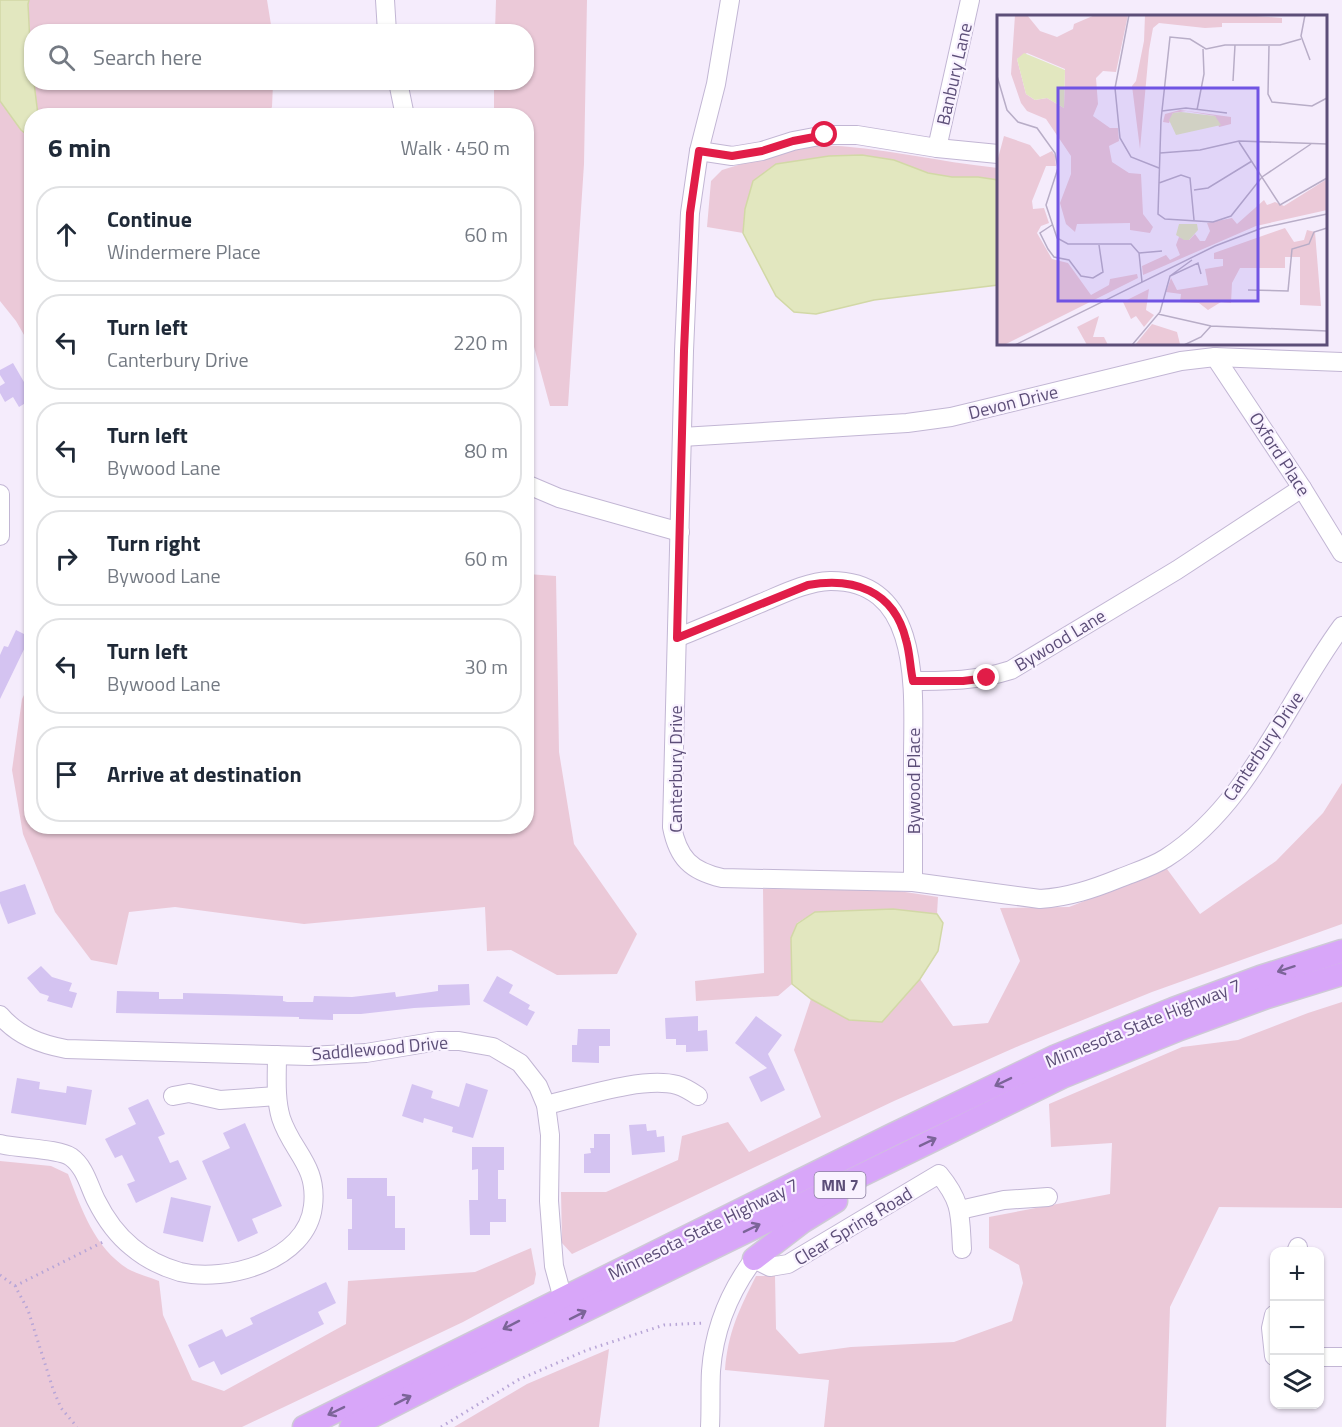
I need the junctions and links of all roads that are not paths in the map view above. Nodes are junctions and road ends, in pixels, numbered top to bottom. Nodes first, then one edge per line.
1 (385, 0) edge
2 (730, 0) edge
3 (970, 0) edge
4 (386, 24) edge
5 (400, 90) edge
6 (403, 108) edge
7 (937, 148) junction
8 (699, 151) junction
9 (997, 154) edge
10 (1215, 357) junction
11 (1342, 362) edge
12 (682, 437) junction
13 (534, 487) edge
14 (1302, 488) junction
15 (0, 494) edge
16 (680, 532) junction
17 (0, 537) edge
18 (1342, 554) edge
19 (1342, 626) edge
20 (677, 638) junction
21 (913, 681) junction
22 (913, 882) junction
23 (1342, 951) edge
24 (1342, 974) edge
25 (0, 1015) edge
26 (277, 1055) junction
27 (173, 1096) dead end
28 (277, 1096) junction
29 (698, 1096) dead end
30 (546, 1105) junction
31 (0, 1144) edge
32 (902, 1155) junction
33 (1048, 1197) dead end
34 (960, 1210) junction
35 (962, 1249) dead end
36 (754, 1259) junction
37 (564, 1299) junction
38 (1324, 1357) edge
39 (1342, 1357) edge
40 (304, 1427) edge
41 (351, 1427) edge
42 (710, 1427) edge

1 - 4 street
2 - 8 street, Canterbury Drive
3 - 7 street, Banbury Lane
5 - 6 street
7 - 8 street
7 - 9 street
8 - 12 street, Canterbury Drive
10 - 11 street, Devon Drive
10 - 12 street, Devon Drive
10 - 14 street, Oxford Place
12 - 16 street, Canterbury Drive
13 - 16 street
14 - 18 street, Oxford Place
14 - 21 street, Bywood Lane
15 - 17 street
16 - 20 street, Canterbury Drive
19 - 22 street, Canterbury Drive
20 - 21 street
20 - 22 street, Canterbury Drive
21 - 22 street, Bywood Place
23 -> 37 main road, Minnesota State Highway 7 / MN 7
32 -> 24 main road, Minnesota State Highway 7 / MN 7
25 - 26 street, Saddlewood Drive
26 - 28 street
26 - 30 street, Saddlewood Drive
27 - 28 street
28 - 31 street
29 - 30 street
30 - 37 street, Saddlewood Drive
32 - 36 main road
41 -> 32 main road, Minnesota State Highway 7 / MN 7
33 - 34 street
34 - 35 street, Clear Spring Road
34 - 36 street, Clear Spring Road
36 - 42 street
37 -> 40 main road, Minnesota State Highway 7 / MN 7
38 - 39 street

